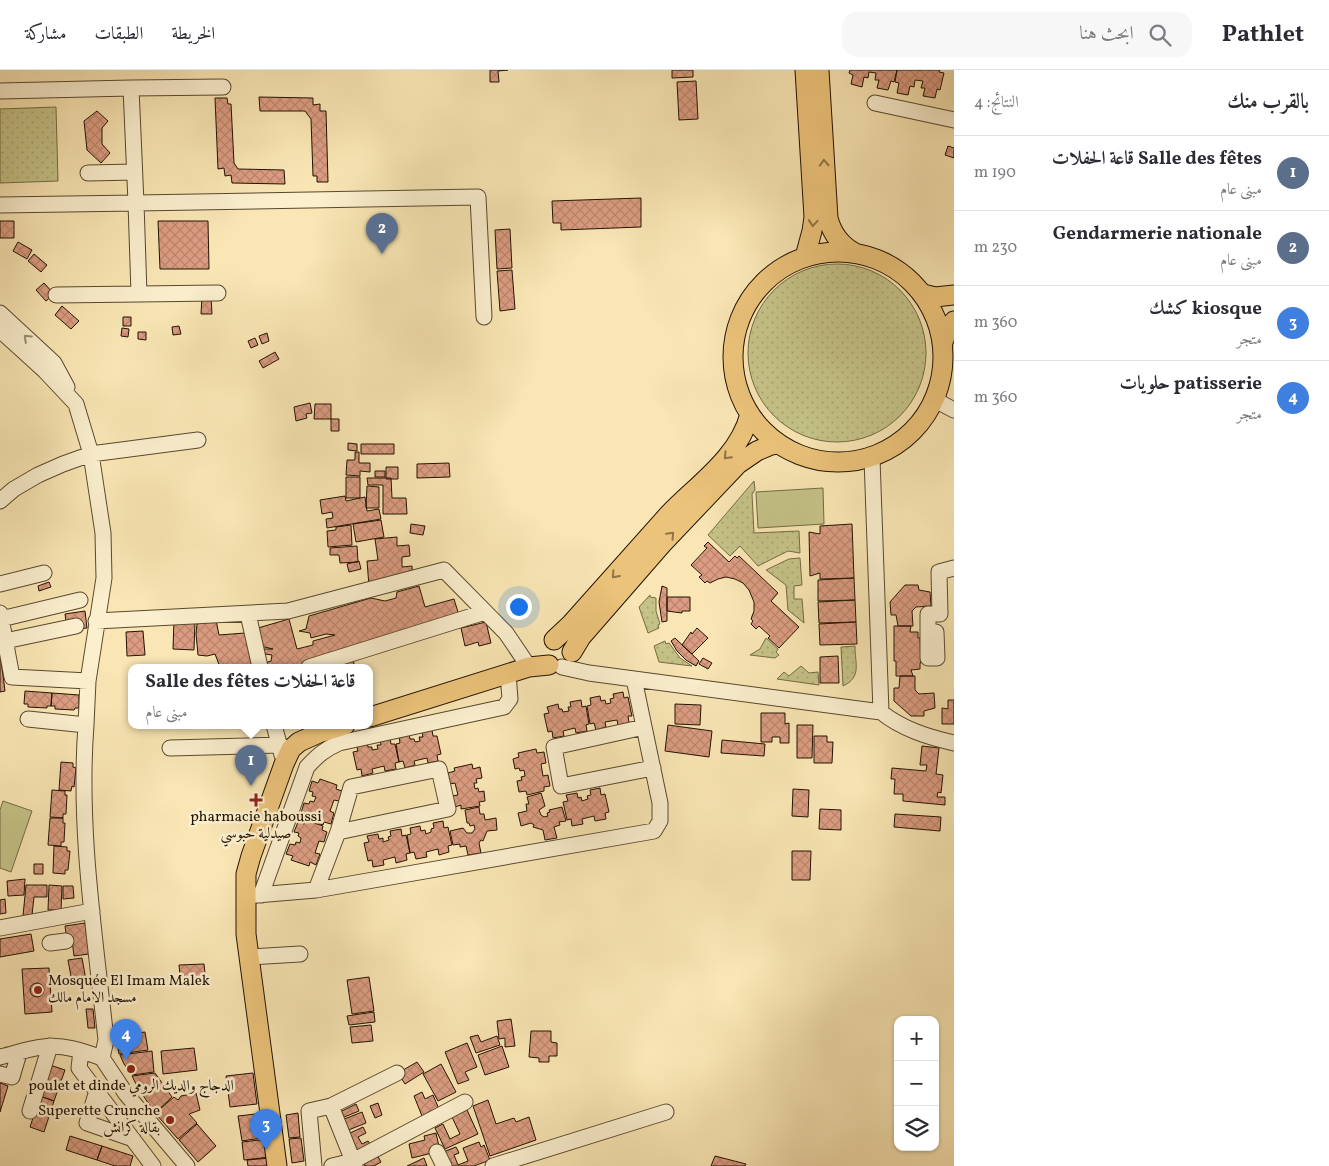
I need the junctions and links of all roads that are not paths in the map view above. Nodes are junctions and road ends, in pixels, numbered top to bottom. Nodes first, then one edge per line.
1 (806, 70) edge
2 (819, 70) edge
3 (223, 87) dead end
4 (131, 88) junction
5 (0, 91) edge
6 (875, 103) dead end
7 (954, 120) edge
8 (134, 172) junction
9 (88, 173) dead end
10 (136, 203) junction
11 (0, 205) edge
12 (855, 253) junction
13 (805, 257) junction
14 (218, 293) dead end
15 (139, 294) junction
16 (924, 294) junction
17 (56, 295) dead end
18 (954, 295) edge
19 (0, 312) edge
20 (484, 317) dead end
21 (954, 321) edge
22 (0, 330) edge
23 (943, 342) junction
24 (50, 367) junction
25 (935, 400) junction
26 (954, 410) edge
27 (750, 414) junction
28 (198, 440) dead end
29 (778, 444) junction
30 (91, 454) junction
31 (872, 458) junction
32 (0, 501) edge
33 (954, 568) edge
34 (44, 573) dead end
35 (0, 584) edge
36 (80, 600) dead end
37 (485, 612) junction
38 (248, 614) junction
39 (947, 615) edge
40 (0, 616) edge
41 (96, 621) junction
42 (76, 626) dead end
43 (928, 633) dead end
44 (5, 641) junction
45 (556, 655) junction
46 (259, 664) edge
47 (320, 664) edge
48 (529, 667) junction
49 (508, 674) junction
50 (634, 679) junction
51 (88, 681) junction
52 (881, 712) junction
53 (373, 716) edge
54 (28, 720) dead end
55 (86, 725) junction
56 (644, 727) junction
57 (276, 729) edge
58 (332, 729) edge
59 (954, 743) edge
60 (170, 748) dead end
61 (285, 753) junction
62 (652, 768) junction
63 (338, 832) junction
64 (316, 890) junction
65 (253, 896) junction
66 (92, 911) junction
67 (0, 928) edge
68 (66, 941) dead end
69 (50, 943) dead end
70 (300, 954) dead end
71 (250, 957) junction
72 (50, 1046) junction
73 (81, 1051) junction
74 (19, 1053) junction
75 (0, 1057) edge
76 (102, 1058) junction
77 (398, 1073) dead end
78 (0, 1074) edge
79 (97, 1091) junction
80 (465, 1102) dead end
81 (331, 1106) junction
82 (30, 1111) dead end
83 (666, 1112) dead end
84 (133, 1139) junction
85 (438, 1152) dead end
86 (354, 1164) edge
87 (153, 1166) edge
88 (187, 1166) edge
89 (277, 1166) edge
90 (314, 1166) edge
91 (332, 1166) edge
92 (444, 1166) edge
93 (493, 1166) edge

1 -> 13 main road
12 -> 2 main road
3 - 4 street
4 - 5 street
4 - 8 street
6 - 7 street
8 - 9 street
8 - 10 street
10 - 11 street
10 - 15 street
10 - 20 street
12 - 13 main road
12 - 16 main road
13 - 27 main road
14 - 15 street
15 - 17 street
16 - 18 main road
16 - 23 main road
24 -> 19 street
21 - 23 main road
22 - 24 street
23 - 25 main road
24 - 30 street
25 - 26 street
25 - 31 main road
27 - 29 main road
27 -> 45 main road
28 - 30 street
29 - 31 main road
45 -> 29 main road
30 - 32 street
30 - 41 street
31 - 52 street
33 - 39 street
34 - 35 street
36 - 40 street
37 - 38 street
37 - 47 street
37 - 48 street
38 - 41 street
38 - 46 street
39 - 43 street
40 - 44 street
41 - 51 street
42 - 44 street
44 - 51 street
45 - 48 main road
45 - 50 street
48 - 49 main road
49 - 53 main road
49 - 65 street
50 - 52 street
50 - 56 street
51 - 55 street
52 - 59 street
54 - 55 street
55 - 66 street
56 - 62 street
56 - 62 street
57 - 61 street
58 - 61 main road
60 - 61 street
61 - 65 main road
62 - 64 street
63 - 63 street
63 - 64 street
64 - 65 street
65 - 71 main road
66 - 67 street
66 - 76 street
68 - 69 street
70 - 71 street
71 - 89 main road
72 - 73 street
72 - 74 street
72 - 82 street
73 - 76 street
73 - 79 street
74 - 75 street
74 - 78 street
76 - 88 street
77 - 81 street
79 - 84 street
79 - 84 street
80 - 86 street
81 - 86 street
81 - 90 street
83 - 93 street
84 - 87 street
85 - 92 street
86 - 91 street

